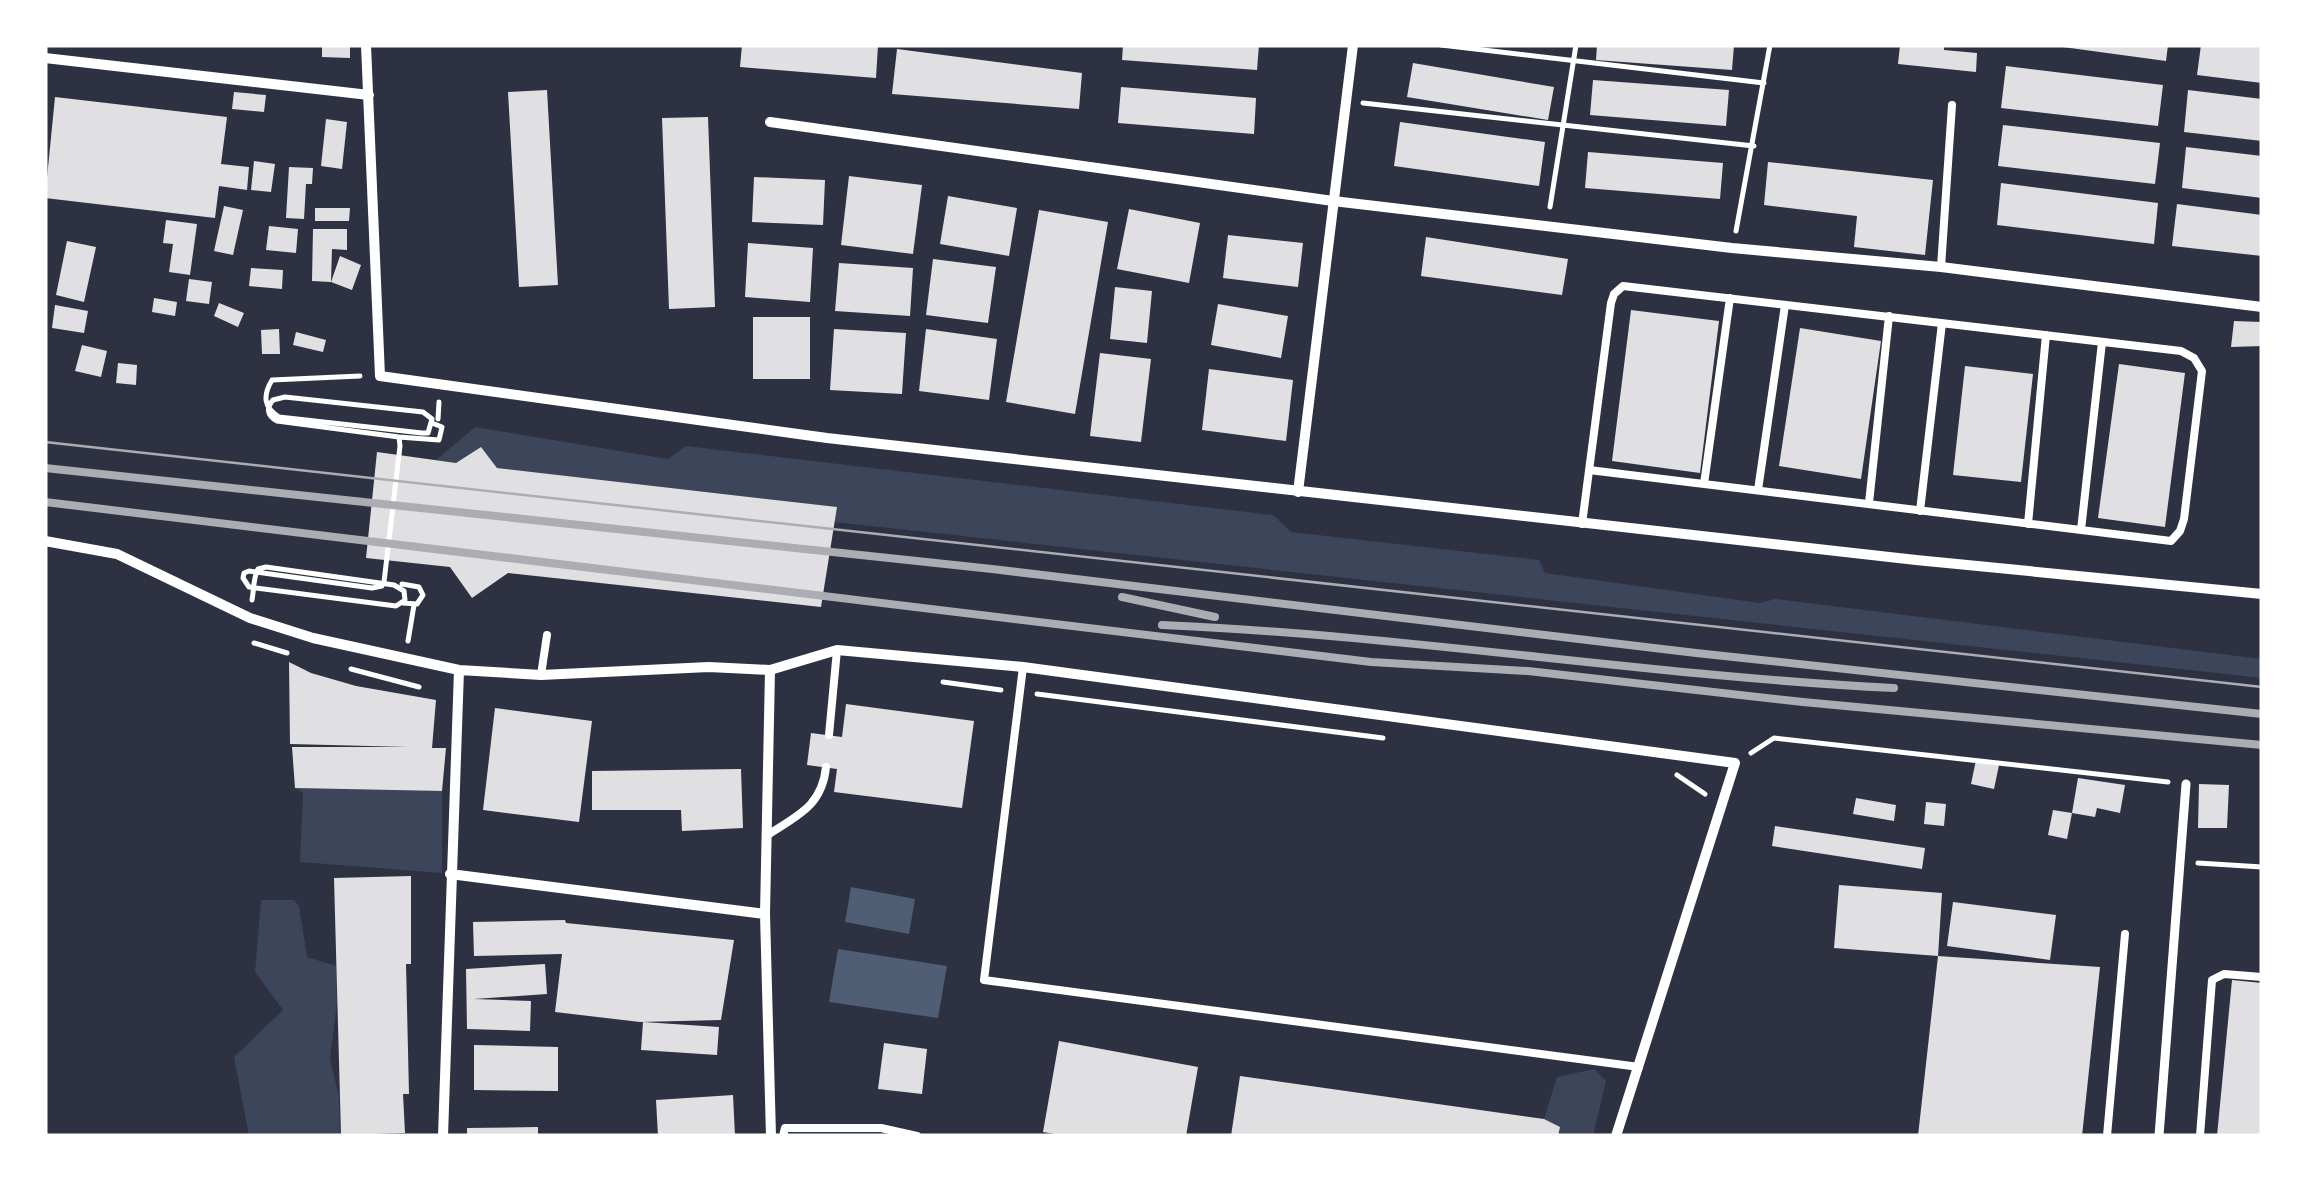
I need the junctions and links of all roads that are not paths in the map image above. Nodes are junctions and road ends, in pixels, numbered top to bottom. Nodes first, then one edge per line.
1 (366, 45) edge
2 (1352, 45) edge
3 (45, 58) edge
4 (369, 95) junction
5 (1952, 105) dead end
6 (770, 122) dead end
7 (1333, 201) junction
8 (1941, 267) junction
9 (1730, 298) junction
10 (1786, 305) junction
11 (2262, 308) edge
12 (1889, 316) junction
13 (1942, 323) junction
14 (2046, 335) junction
15 (2102, 342) junction
16 (1589, 470) junction
17 (1704, 484) junction
18 (1758, 490) junction
19 (1298, 492) junction
20 (1869, 503) junction
21 (1920, 510) junction
22 (1582, 524) junction
23 (2028, 524) junction
24 (2081, 530) junction
25 (45, 541) edge
26 (2262, 594) edge
27 (546, 635) dead end
28 (837, 650) junction
29 (1023, 666) junction
30 (459, 670) junction
31 (770, 670) junction
32 (541, 675) junction
33 (829, 735) dead end
34 (826, 768) dead end
35 (2186, 784) road end
36 (766, 836) junction
37 (450, 874) junction
38 (765, 914) junction
39 (2125, 934) dead end
40 (2262, 977) edge
41 (1639, 1067) junction
42 (443, 1136) edge
43 (771, 1136) edge
44 (783, 1136) edge
45 (916, 1136) edge
46 (1616, 1136) edge
47 (2107, 1136) edge
48 (2159, 1136) edge
49 (2200, 1136) edge

1 - 4 street
2 - 7 street
3 - 4 street
4 - 19 street
5 - 8 lane
6 - 7 street
7 - 8 street
7 - 19 street
8 - 11 street
9 - 10 lane
9 - 16 lane
9 - 17 lane
10 - 12 lane
10 - 18 lane
12 - 13 lane
12 - 20 lane
13 - 14 lane
13 - 21 lane
14 - 15 lane
14 - 23 lane
15 - 24 lane
15 - 24 lane
16 - 17 lane
16 - 22 lane
17 - 18 lane
18 - 20 lane
19 - 22 street
20 - 21 lane
21 - 23 lane
22 - 26 street
23 - 24 lane
25 - 30 street
27 - 32 lane
28 - 29 street
28 - 31 street
28 - 33 lane
29 - 41 lane
29 - 41 street
30 - 32 street
30 - 37 street
31 - 32 street
31 - 36 street
34 - 36 lane
35 - 48 street
36 - 38 street
37 - 38 street
37 - 42 street
38 - 43 street
39 - 47 lane
40 - 49 lane
41 - 46 street
44 - 45 lane

